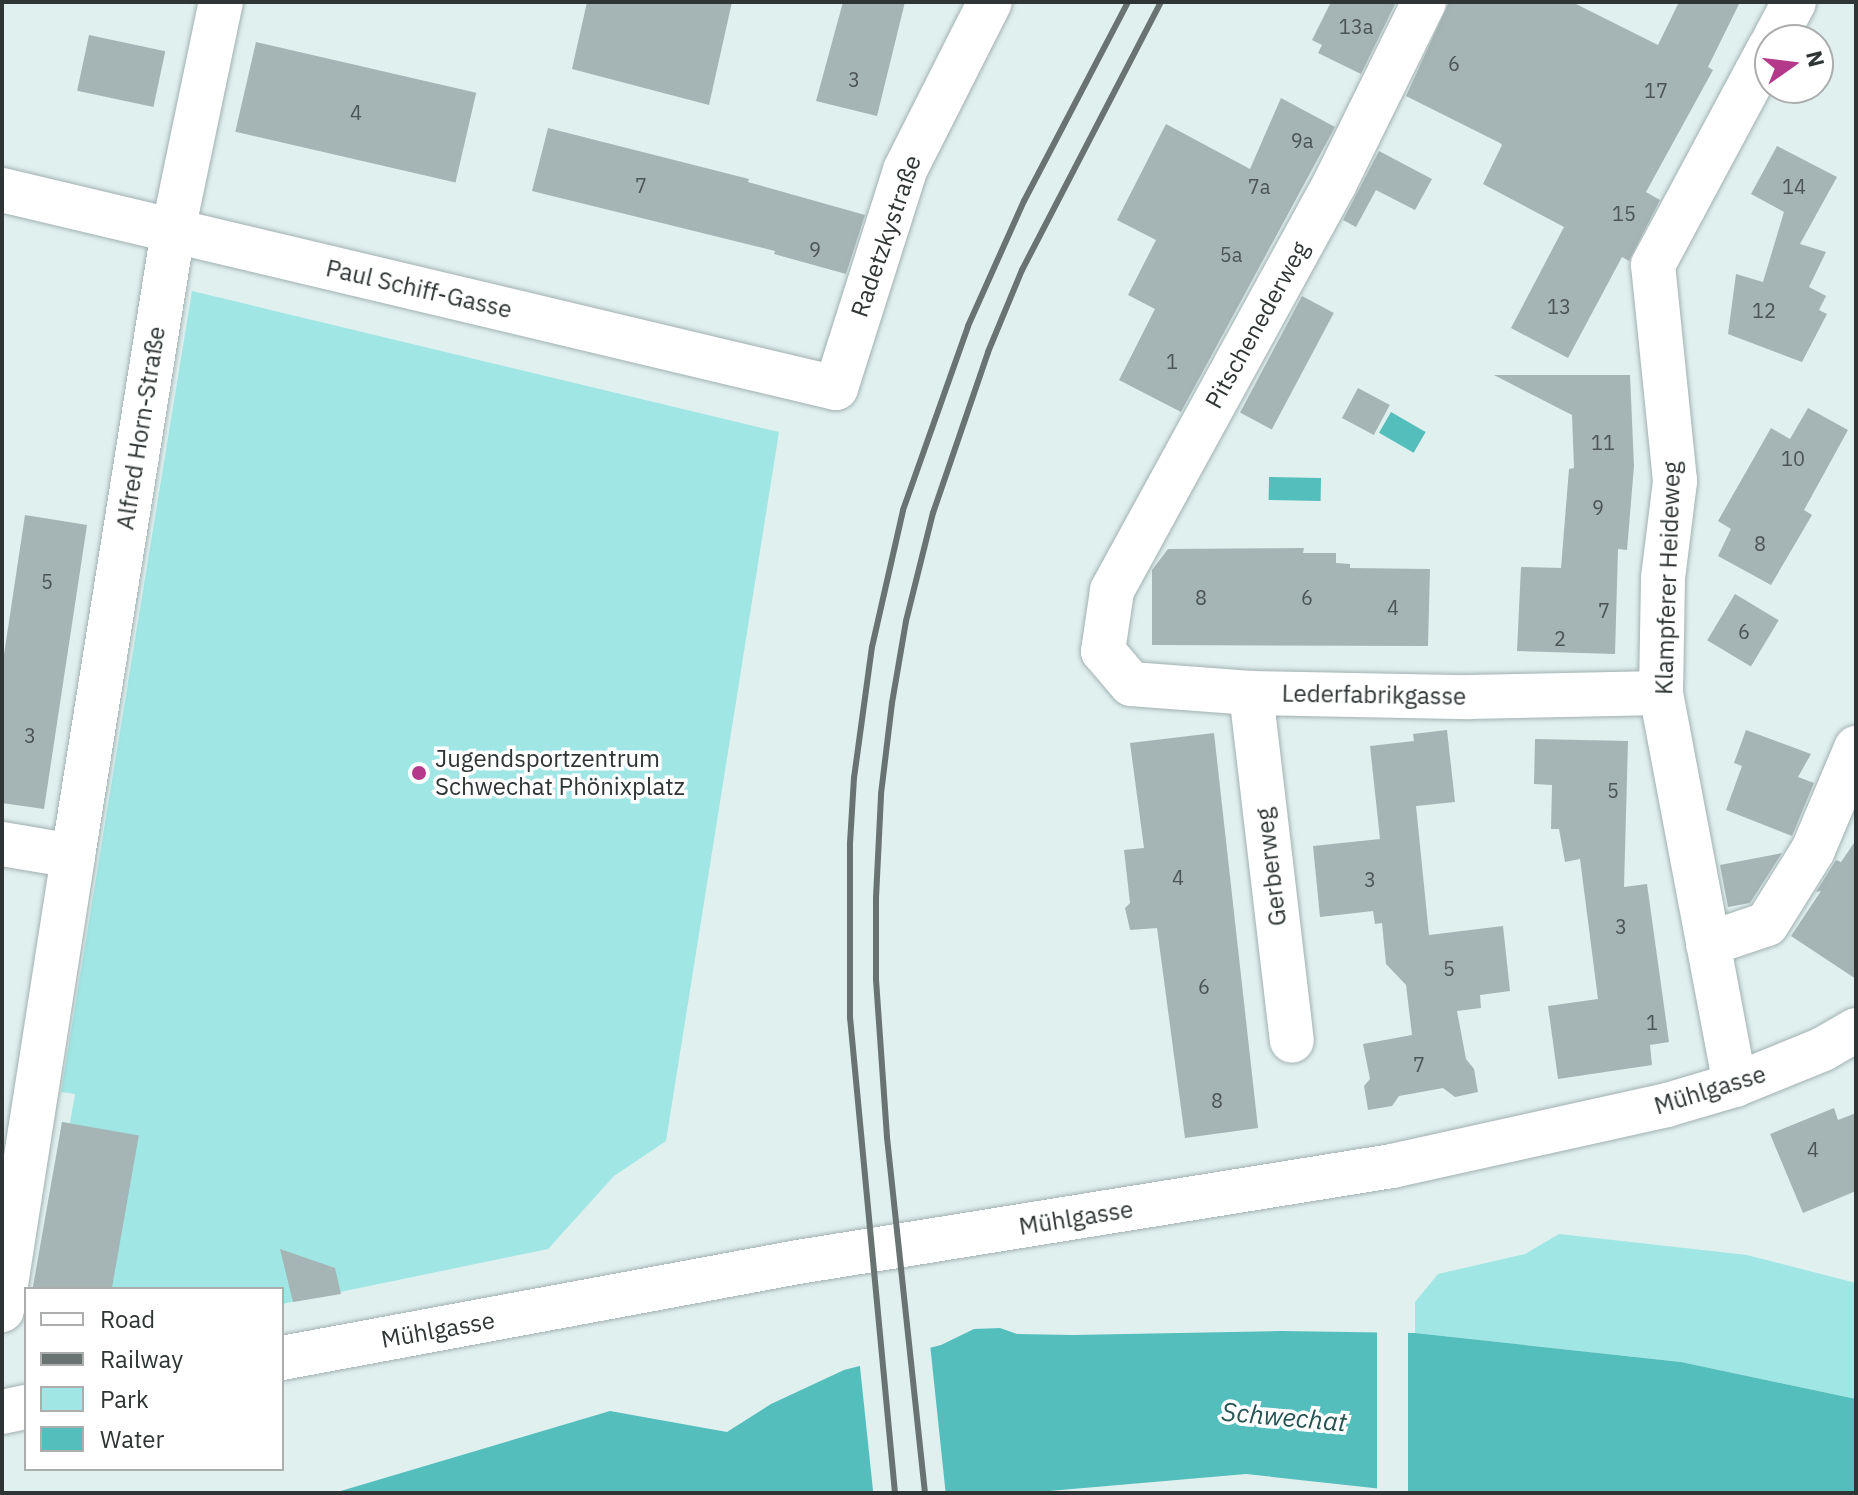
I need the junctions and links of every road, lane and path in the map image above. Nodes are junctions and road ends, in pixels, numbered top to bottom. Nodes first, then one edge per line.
1 (221, 2) edge
2 (990, 2) edge
3 (1424, 2) edge
4 (1794, 2) edge
5 (1782, 24) edge
6 (1754, 77) edge
7 (2, 190) edge
8 (173, 231) junction
9 (836, 388) joint
10 (1103, 651) joint
11 (1251, 693) junction
12 (1661, 693) junction
13 (1856, 748) edge
14 (2, 844) edge
15 (59, 853) junction
16 (1708, 944) junction
17 (1856, 1030) edge
18 (1292, 1041) dead end
19 (1735, 1085) junction
20 (2, 1310) edge
21 (284, 1358) edge
22 (24, 1407) edge
23 (2, 1412) edge

1 - 8 street, Alfred Horn-Straße
2 - 9 street, Radetzkystraße
3 - 10 street, Pitschenederweg
4 - 5 street
6 - 12 street, Klampferer Heideweg
7 - 8 street, Paul Schiff-Gasse
8 - 9 street, Paul Schiff-Gasse
8 - 15 street, Alfred Horn-Straße
10 - 11 street, Lederfabrikgasse
11 - 12 street, Lederfabrikgasse
11 - 18 street, Gerberweg
12 - 16 street, Klampferer Heideweg
13 - 16 street
14 - 15 street
15 - 20 street, Alfred Horn-Straße
16 - 19 street, Klampferer Heideweg
17 - 19 street, Mühlgasse
19 - 21 street, Mühlgasse
22 - 23 street

